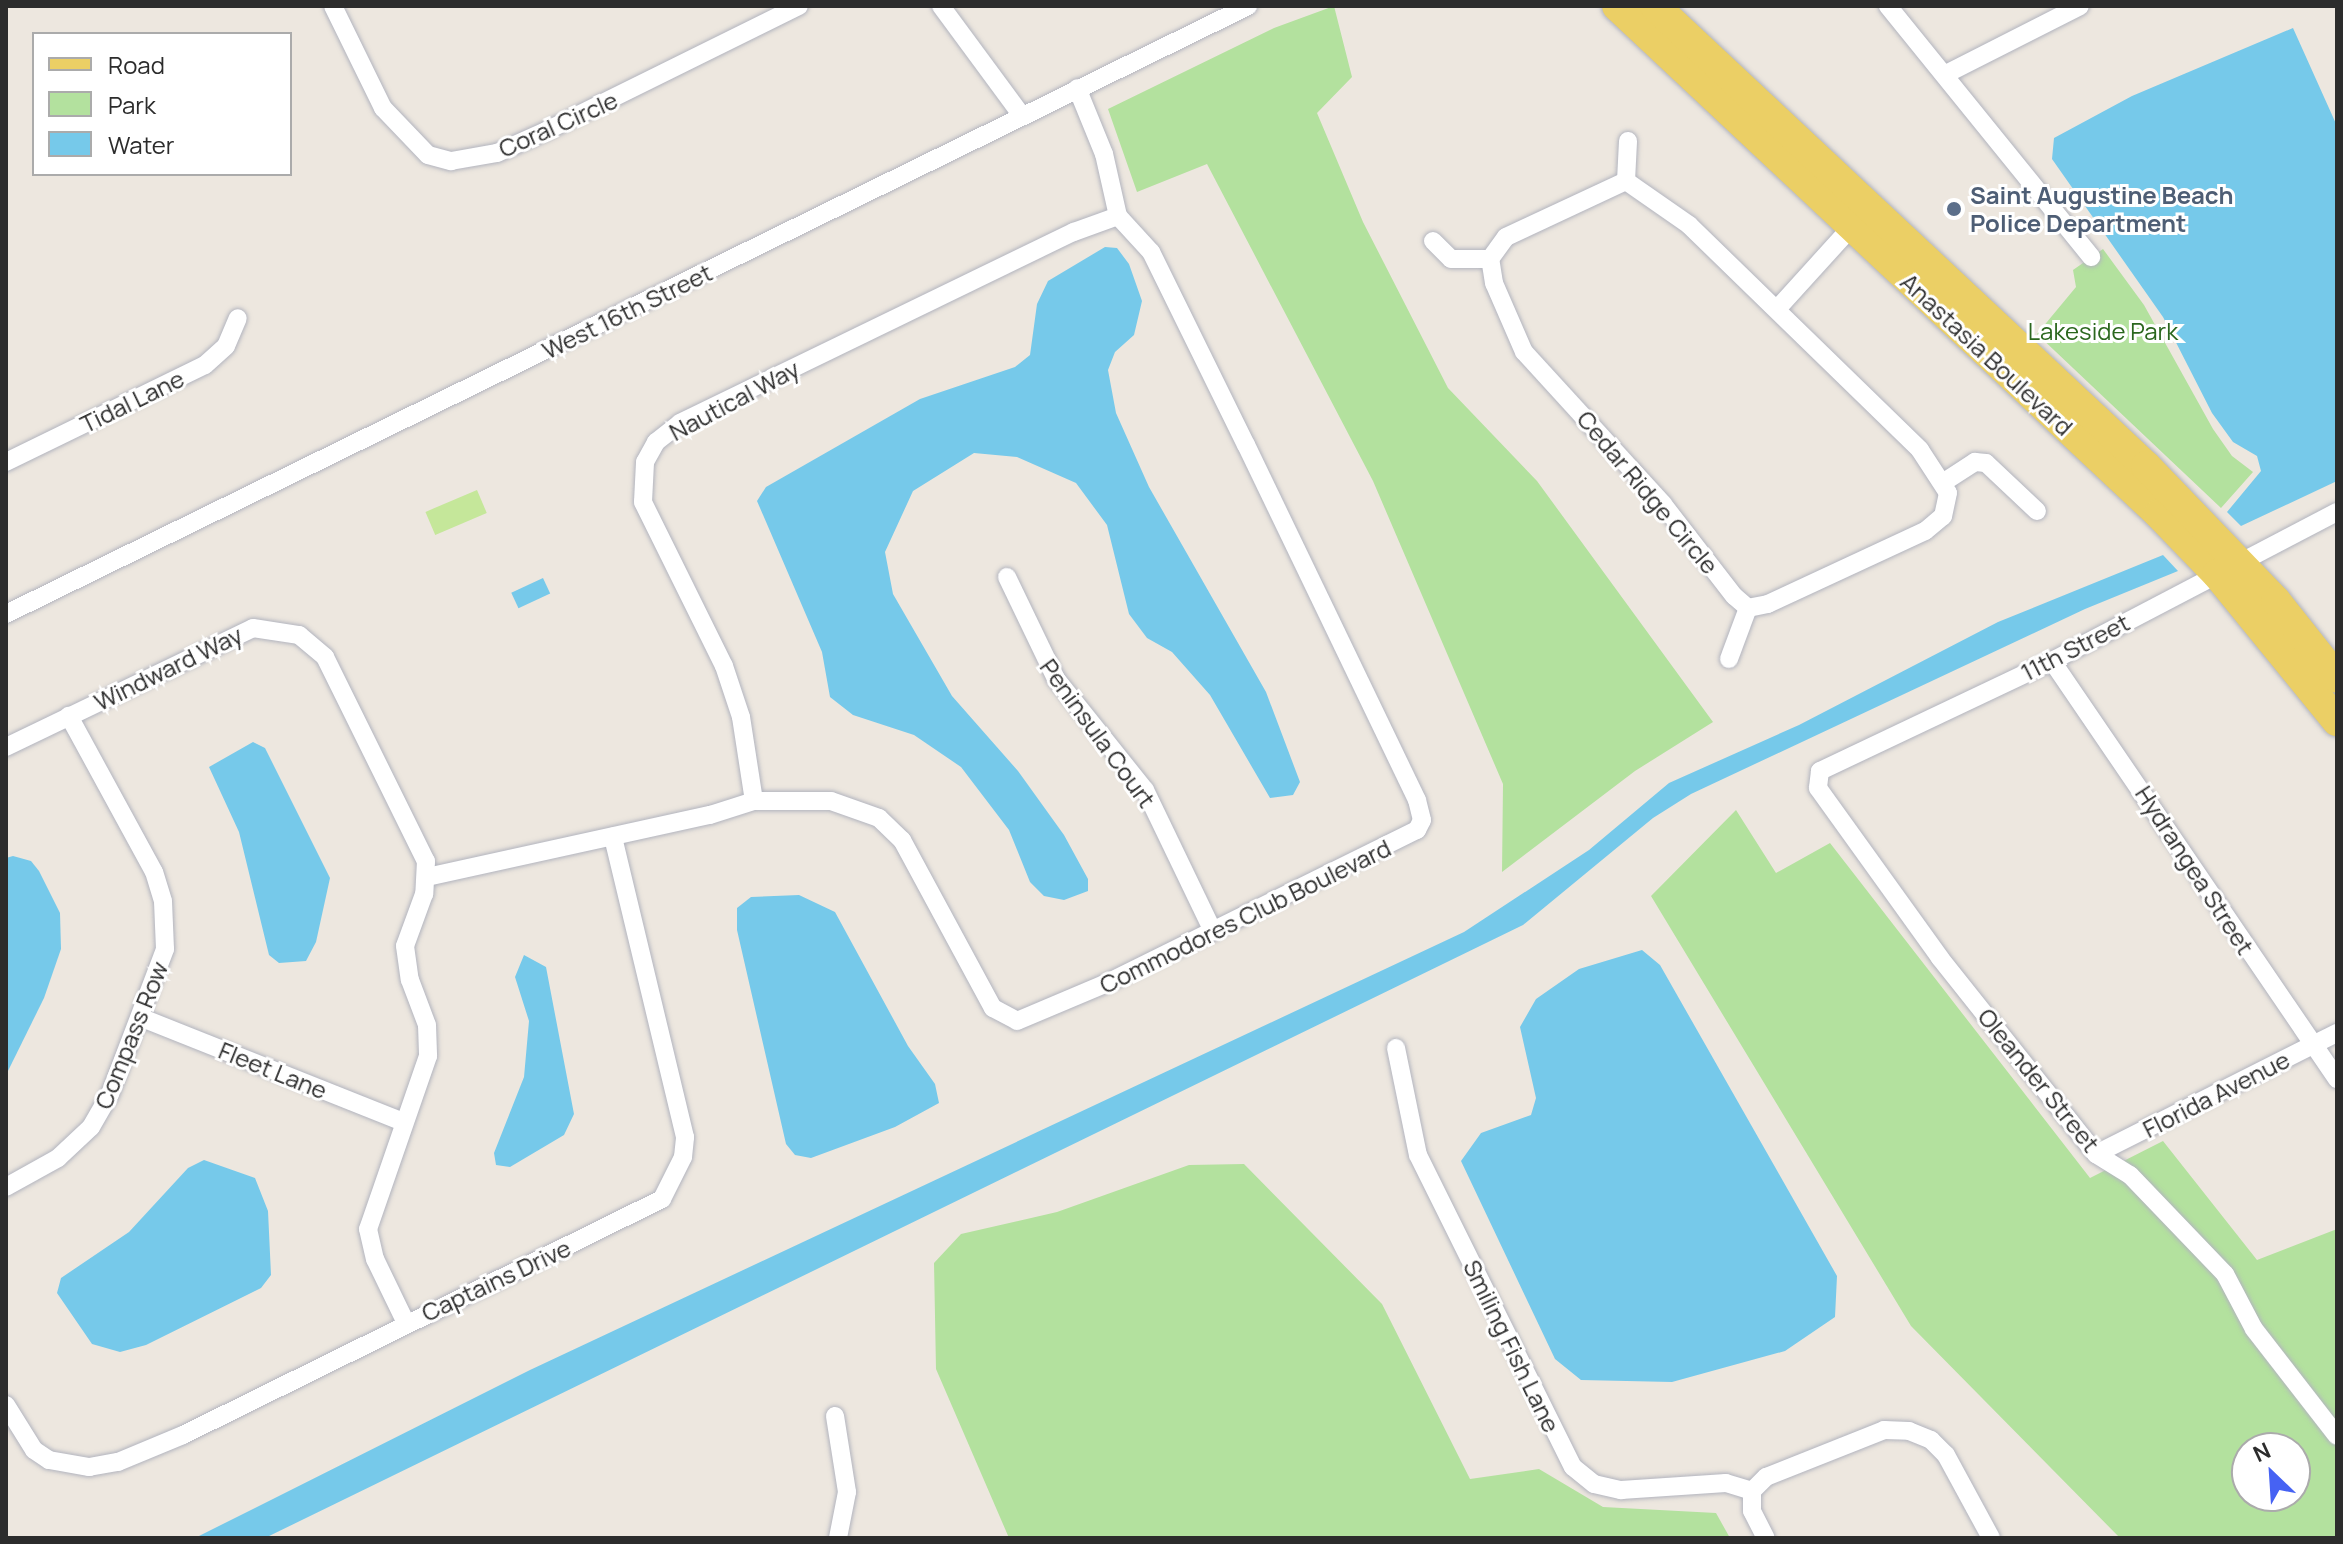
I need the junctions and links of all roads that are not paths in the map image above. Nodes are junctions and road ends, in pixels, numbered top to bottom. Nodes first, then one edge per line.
1 (333, 6) edge
2 (799, 6) edge
3 (941, 6) edge
4 (1248, 6) edge
5 (1617, 6) edge
6 (1655, 6) edge
7 (1888, 6) edge
8 (2080, 6) edge
9 (1946, 74) junction
10 (1077, 88) junction
11 (1022, 116) junction
12 (1628, 141) dead end
13 (1626, 181) junction
14 (1118, 216) junction
15 (1860, 217) junction
16 (1433, 241) dead end
17 (2091, 257) dead end
18 (1490, 259) junction
19 (1778, 308) junction
20 (238, 318) dead end
21 (6, 462) edge
22 (1944, 482) junction
23 (2037, 511) dead end
24 (2337, 512) edge
25 (2228, 568) junction
26 (1007, 577) dead end
27 (1748, 608) junction
28 (6, 614) edge
29 (1729, 659) dead end
30 (2052, 661) junction
31 (2337, 678) edge
32 (69, 716) junction
33 (2337, 721) edge
34 (6, 747) edge
35 (1819, 783) joint
36 (754, 801) junction
37 (613, 837) junction
38 (427, 877) junction
39 (1213, 931) junction
40 (142, 1018) junction
41 (2337, 1033) edge
42 (2314, 1045) junction
43 (1396, 1048) dead end
44 (2337, 1079) edge
45 (404, 1122) junction
46 (2096, 1154) junction
47 (6, 1187) edge
48 (406, 1323) junction
49 (6, 1405) edge
50 (835, 1416) dead end
51 (2337, 1436) edge
52 (1752, 1491) junction
53 (838, 1538) edge
54 (1766, 1538) edge
55 (1991, 1538) edge

1 - 2 street, Coral Circle
3 - 11 street
4 - 10 street, West 16th Street
5 - 15 main road, Anastasia Boulevard
6 - 15 main road, Anastasia Boulevard
7 - 9 street
8 - 9 street
9 - 17 street
10 - 11 street, West 16th Street
10 - 14 street, Commodores Club Boulevard
11 - 28 street, West 16th Street
12 - 13 street
13 - 18 street
13 - 19 street
14 - 36 street, Nautical Way
14 - 39 street, Commodores Club Boulevard
15 - 19 street
15 - 25 main road, Anastasia Boulevard
16 - 18 street
18 - 27 street, Cedar Ridge Circle
19 - 22 street
20 - 21 street, Tidal Lane
22 - 23 street
22 - 27 street
24 - 25 street, 11th Street
25 - 30 street, 11th Street
25 - 31 main road, Anastasia Boulevard
25 - 33 main road, Anastasia Boulevard
26 - 39 street, Peninsula Court
27 - 29 street
30 - 35 street, 11th Street
30 - 42 street, Hydrangea Street
32 - 34 street, Windward Way
32 - 38 street, Windward Way
32 - 40 street, Compass Row
35 - 46 street, Oleander Street
36 - 37 street, Commodores Club Boulevard
36 - 39 street, Commodores Club Boulevard
37 - 38 street, Commodores Club Boulevard
37 - 48 street, Captains Drive
38 - 45 street
40 - 45 street, Fleet Lane
40 - 47 street, Compass Row
41 - 42 street, Florida Avenue
42 - 44 street, Hydrangea Street
42 - 46 street, Florida Avenue
43 - 52 street, Smiling Fish Lane
45 - 48 street
46 - 51 street, Oleander Street
48 - 49 street, Captains Drive
50 - 53 street
52 - 54 street
52 - 55 street

